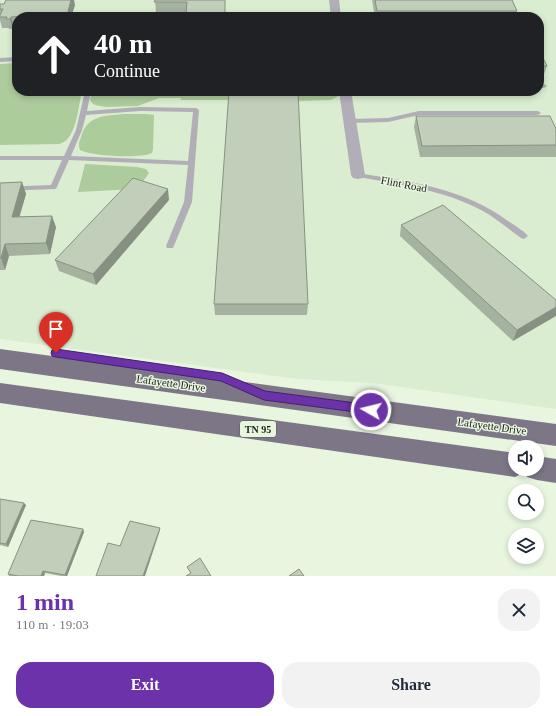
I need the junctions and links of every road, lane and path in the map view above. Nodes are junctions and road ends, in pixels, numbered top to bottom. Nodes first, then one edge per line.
1 (334, 0) edge
2 (335, 12) edge
3 (12, 59) edge
4 (0, 60) edge
5 (87, 96) edge
6 (346, 96) edge
7 (84, 113) junction
8 (538, 113) dead end
9 (350, 121) junction
10 (0, 158) edge
11 (66, 158) junction
12 (192, 163) junction
13 (358, 175) joint
14 (0, 189) edge
15 (524, 236) dead end
16 (170, 246) dead end
17 (0, 346) edge
18 (0, 359) edge
19 (0, 393) edge
20 (264, 395) junction
21 (556, 434) edge
22 (508, 464) edge
23 (544, 469) edge
24 (556, 471) edge

1 - 2 street
3 - 4 lane
5 - 7 lane
6 - 9 street, Flint Road
7 - 11 lane
7 - 12 lane
8 - 9 lane
9 - 13 street, Flint Road
10 - 11 lane
11 - 12 lane
11 - 14 lane
12 - 16 lane
13 - 15 lane, Flint Road
17 - 20 main road
18 - 20 main road, Lafayette Drive
19 - 22 main road, TN 95
20 - 21 main road, Lafayette Drive
23 - 24 main road

